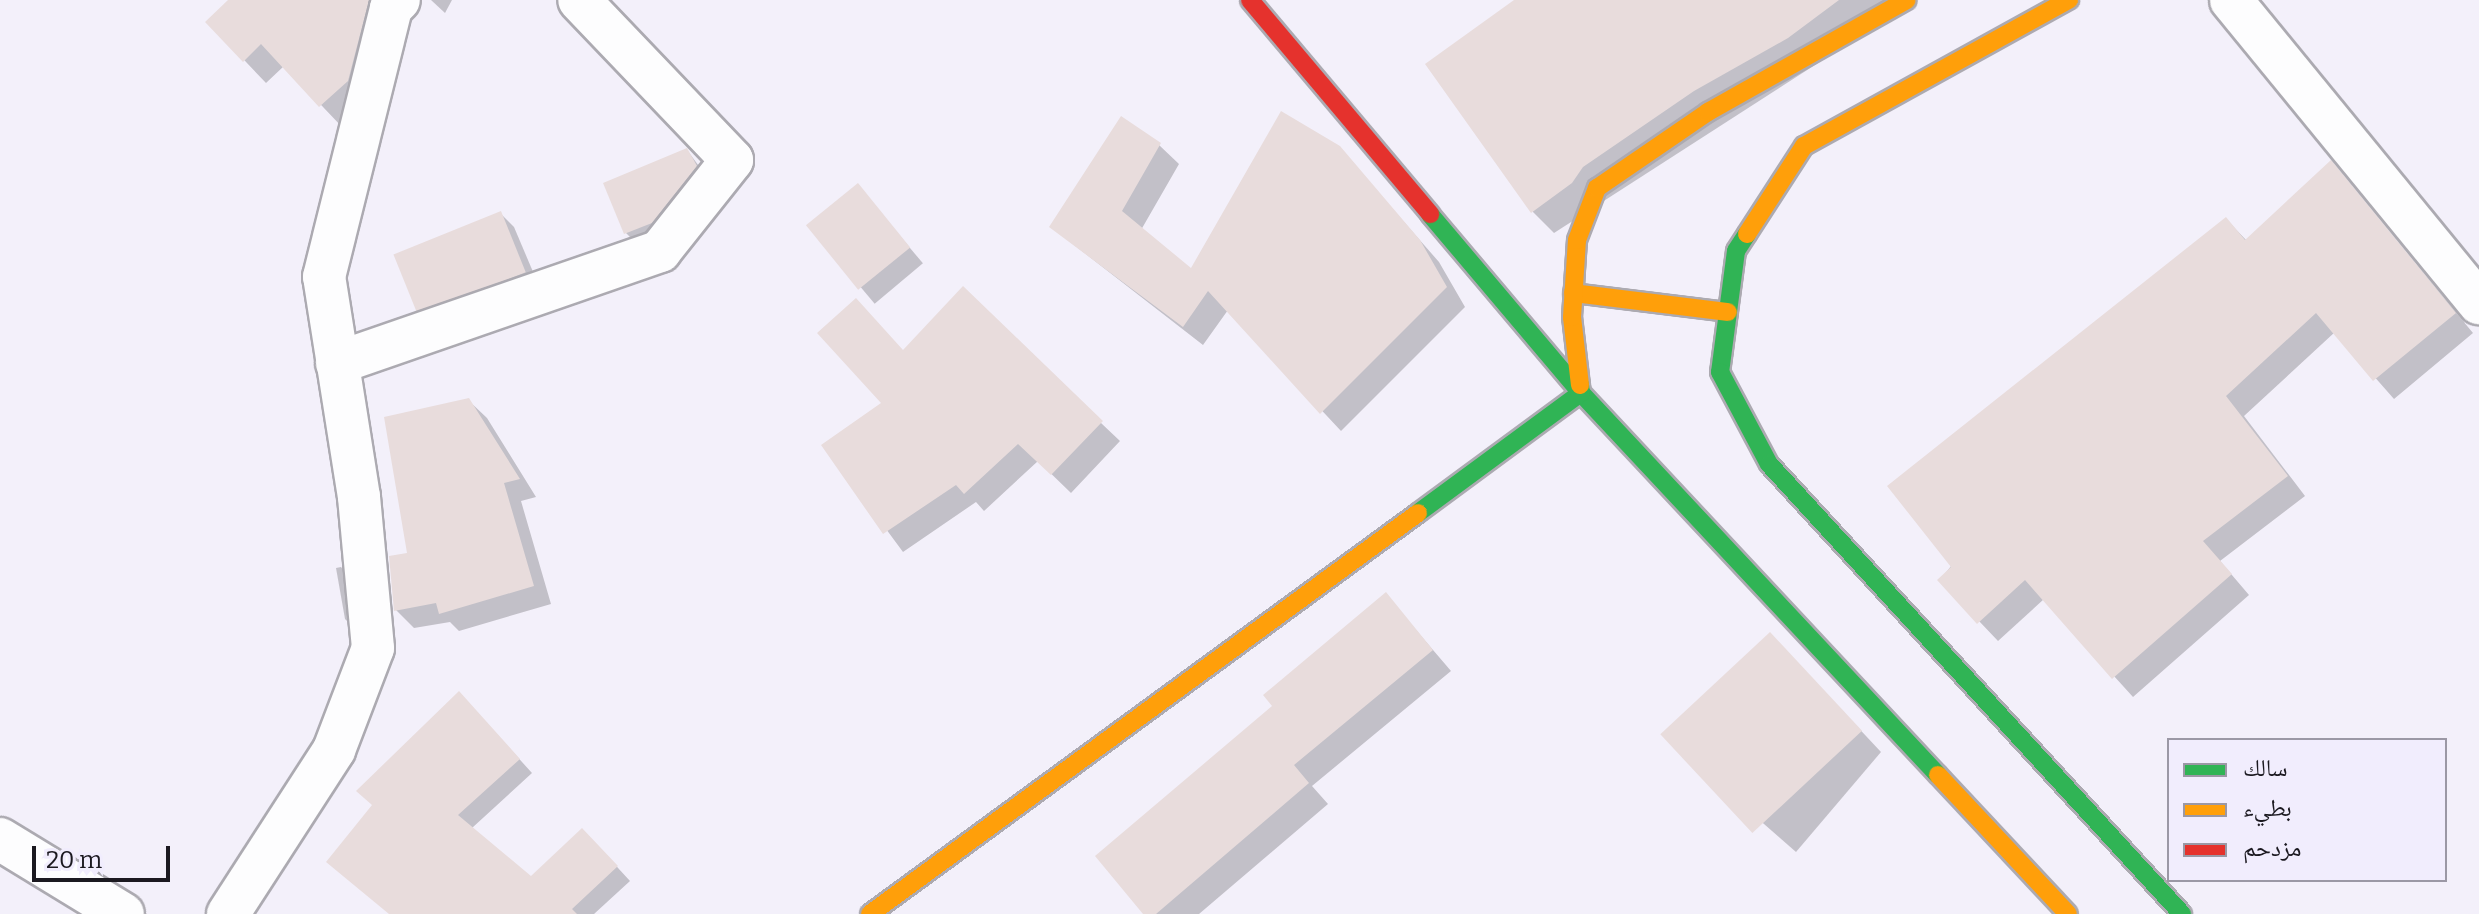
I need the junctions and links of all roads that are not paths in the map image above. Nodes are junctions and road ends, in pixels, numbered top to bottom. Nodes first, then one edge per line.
1 (399, 0) edge
2 (579, 0) edge
3 (1250, 0) edge
4 (1907, 0) edge
5 (2069, 0) edge
6 (2231, 0) edge
7 (1573, 293) junction
8 (2479, 303) edge
9 (1728, 312) junction
10 (337, 363) junction
11 (1581, 393) junction
12 (0, 839) edge
13 (123, 914) edge
14 (228, 914) edge
15 (870, 914) edge
16 (2068, 914) edge
17 (2182, 914) edge

1 - 10 street
2 - 10 street
3 - 11 street
4 - 7 street
5 - 9 street
6 - 8 street
7 - 9 street
7 - 11 street
9 - 17 street
10 - 14 street
11 - 15 street
11 - 16 street
12 - 13 street

